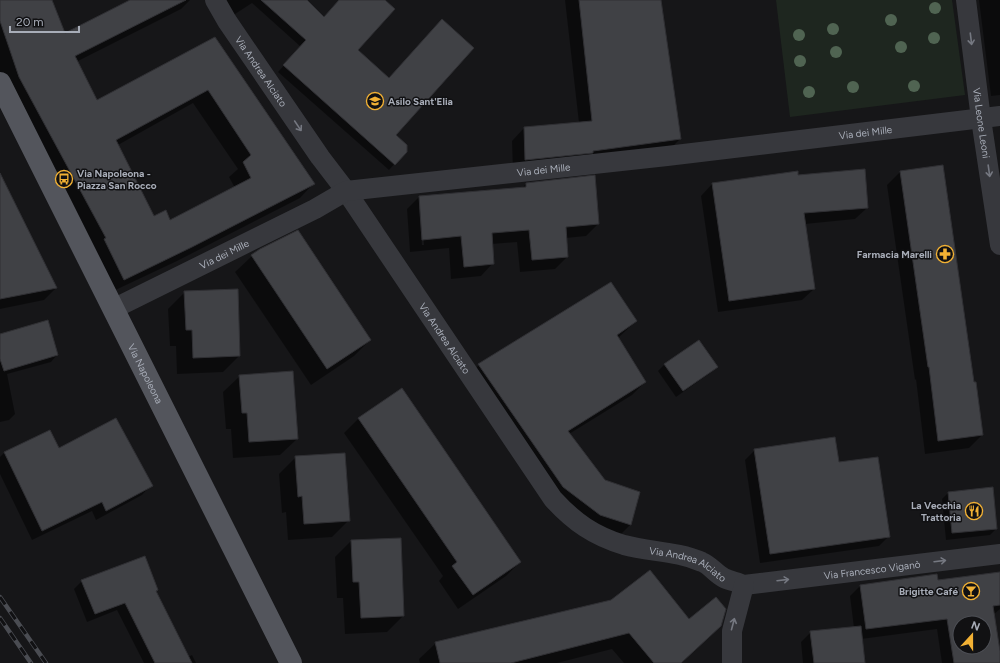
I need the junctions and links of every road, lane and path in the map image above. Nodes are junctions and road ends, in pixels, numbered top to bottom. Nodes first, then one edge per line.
1 (215, 0) edge
2 (966, 0) edge
3 (0, 83) edge
4 (991, 117) edge
5 (346, 191) junction
6 (1000, 245) edge
7 (113, 309) junction
8 (1000, 554) edge
9 (744, 585) junction
10 (291, 663) edge
11 (732, 663) edge

1 -> 5 street, Via Andrea Alciato
2 -> 4 street, Via Leone Leoni
3 - 7 main road, Via Napoleona
4 - 5 street, Via dei Mille
4 -> 6 street, Via Leone Leoni
5 - 7 street, Via dei Mille
5 - 9 street, Via Andrea Alciato
7 - 10 main road, Via Napoleona
9 -> 8 street, Via Francesco Viganò
11 -> 9 street

